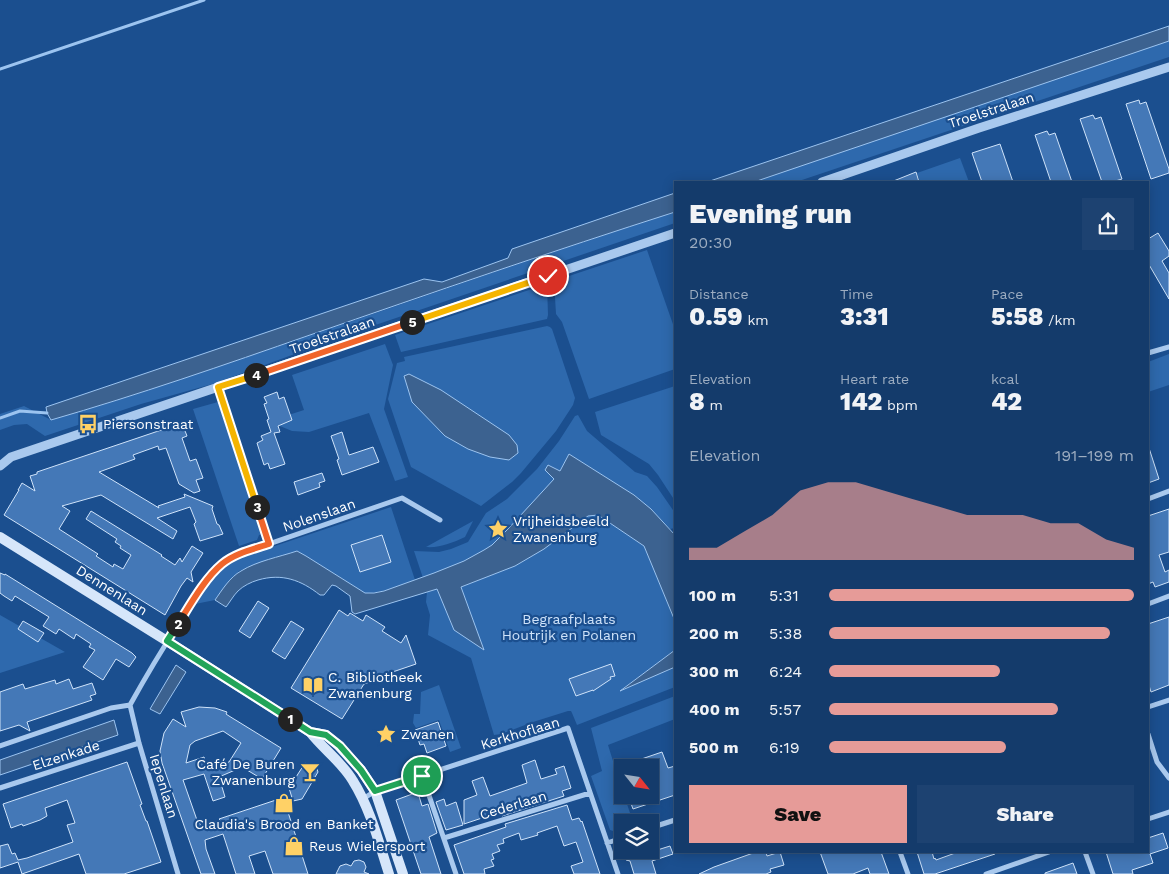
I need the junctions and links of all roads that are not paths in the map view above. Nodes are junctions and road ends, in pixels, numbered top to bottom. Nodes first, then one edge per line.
1 (1169, 67) edge
2 (825, 181) edge
3 (674, 233) edge
4 (1169, 347) edge
5 (1149, 353) edge
6 (218, 387) junction
7 (0, 466) edge
8 (1169, 492) edge
9 (1149, 499) edge
10 (440, 520) dead end
11 (0, 537) edge
12 (269, 544) junction
13 (1169, 596) edge
14 (1149, 604) edge
15 (167, 641) junction
16 (1169, 700) edge
17 (130, 704) junction
18 (1149, 707) edge
19 (310, 732) junction
20 (1149, 737) edge
21 (139, 743) junction
22 (0, 746) edge
23 (422, 776) junction
24 (1169, 778) edge
25 (0, 788) edge
26 (375, 791) junction
27 (590, 793) junction
28 (363, 799) junction
29 (1169, 812) edge
30 (1149, 819) edge
31 (674, 820) edge
32 (659, 825) edge
33 (444, 838) junction
34 (614, 841) edge
35 (607, 843) junction
36 (900, 853) edge
37 (1046, 853) edge
38 (1085, 853) edge
39 (177, 874) edge
40 (389, 874) edge
41 (403, 874) edge
42 (456, 874) edge
43 (618, 874) edge
44 (908, 874) edge
45 (986, 874) edge
46 (1093, 874) edge

1 - 2 street, Troelstralaan
3 - 6 street, Troelstralaan
4 - 5 street
6 - 7 street, Troelstralaan
6 - 12 street
8 - 9 street
10 - 12 street, Nolenslaan
11 - 15 main road, Dennenlaan
12 - 15 street, Nolenslaan
13 - 14 street
15 - 17 street, Nolenslaan
15 - 19 main road, Dennenlaan
16 - 18 street
17 - 21 street, Iepenlaan
17 - 22 street
19 - 26 main road, Dennenlaan
19 - 28 main road, Dennenlaan
20 - 24 street
21 - 25 street, Elzenkade
21 - 39 street, Iepenlaan
23 - 26 street, Kerkhoflaan
23 - 27 street, Kerkhoflaan
23 - 33 street
26 - 28 street, Kerkhoflaan
26 - 41 main road, Dennenlaan
27 - 33 street, Cederlaan
27 - 35 street, Kerkhoflaan
28 - 40 main road, Dennenlaan
29 - 30 street
31 - 32 street
33 - 42 street
34 - 35 street
35 - 43 street, Kerkhoflaan
36 - 44 street
37 - 45 street
38 - 46 street

